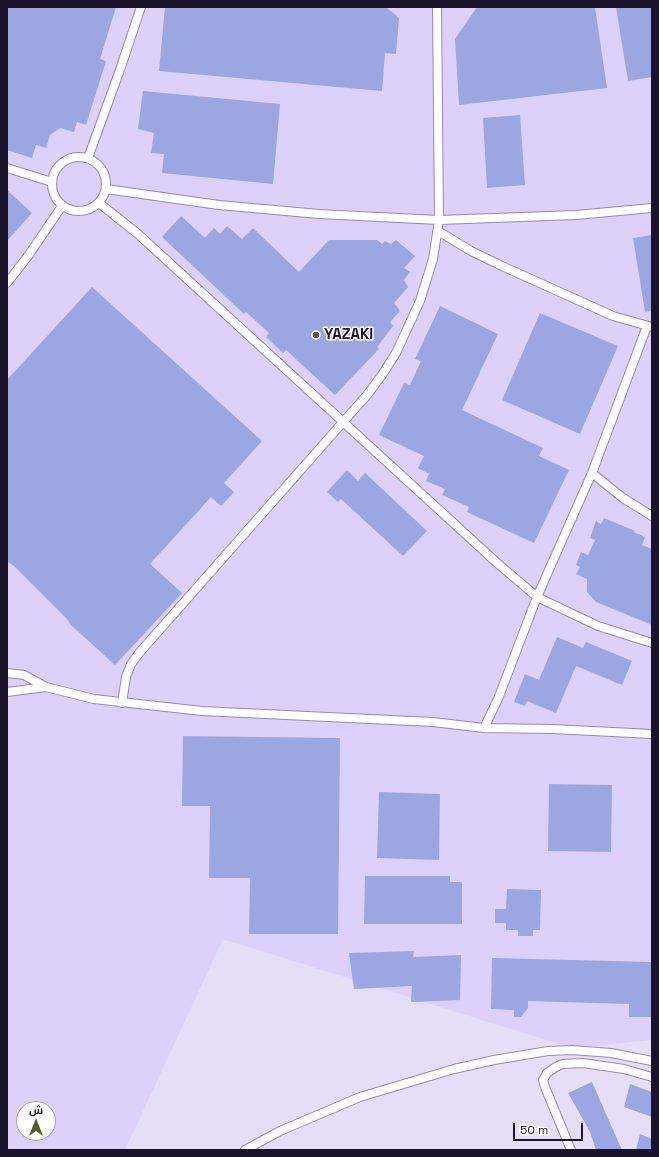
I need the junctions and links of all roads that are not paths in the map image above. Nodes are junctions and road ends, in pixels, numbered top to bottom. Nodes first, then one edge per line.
1 (141, 7) edge
2 (437, 7) edge
3 (88, 158) junction
4 (7, 168) edge
5 (52, 182) junction
6 (106, 189) junction
7 (99, 203) junction
8 (62, 206) junction
9 (652, 208) edge
10 (439, 220) junction
11 (438, 231) junction
12 (7, 283) edge
13 (649, 327) edge
14 (344, 422) junction
15 (592, 473) junction
16 (652, 516) edge
17 (537, 597) junction
18 (652, 643) edge
19 (7, 673) edge
20 (46, 687) junction
21 (7, 692) edge
22 (122, 703) junction
23 (484, 728) junction
24 (652, 734) edge
25 (652, 1061) edge
26 (652, 1077) edge
27 (245, 1150) edge
28 (571, 1150) edge

1 - 3 street
2 - 10 street
3 - 5 street
3 - 6 street
4 - 5 street
5 - 8 street
6 - 7 street
6 - 10 street
7 - 8 street
7 - 14 street
8 - 12 street
9 - 10 street
10 - 11 street
11 - 13 street
11 - 14 street
13 - 15 street
14 - 17 street
14 - 22 street
15 - 16 street
15 - 17 street
17 - 18 street
17 - 23 street
19 - 20 street
20 - 21 street
20 - 22 street
22 - 23 street
23 - 24 street
25 - 27 street
26 - 28 street

